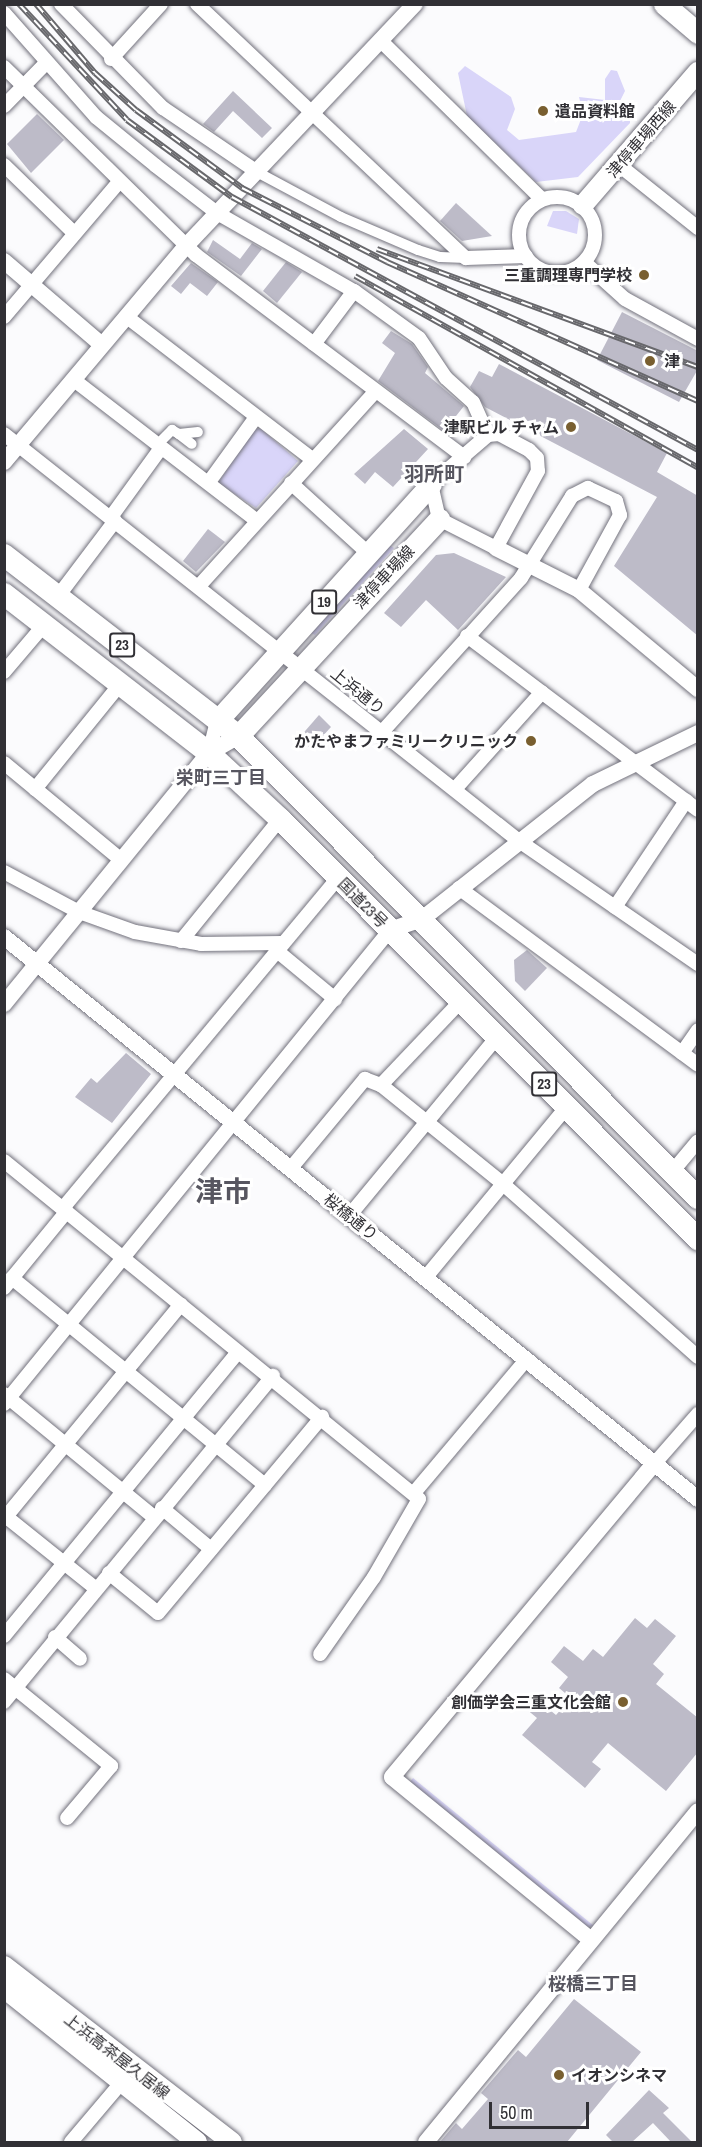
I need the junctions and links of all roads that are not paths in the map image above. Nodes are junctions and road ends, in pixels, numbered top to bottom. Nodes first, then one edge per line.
1 (61, 4) edge
2 (161, 4) edge
3 (197, 4) edge
4 (415, 4) edge
5 (664, 4) edge
6 (4, 13) edge
7 (698, 33) edge
8 (381, 41) junction
9 (111, 59) junction
10 (46, 63) junction
11 (4, 67) edge
12 (698, 72) edge
13 (24, 88) junction
14 (4, 106) edge
15 (311, 114) junction
16 (4, 165) edge
17 (619, 165) junction
18 (257, 172) junction
19 (119, 182) junction
20 (542, 200) junction
21 (583, 205) junction
22 (217, 213) junction
23 (696, 223) edge
24 (74, 233) junction
25 (186, 246) junction
26 (526, 256) junction
27 (466, 258) junction
28 (4, 261) edge
29 (584, 262) junction
30 (31, 286) junction
31 (354, 291) junction
32 (4, 317) edge
33 (127, 317) junction
34 (698, 339) edge
35 (314, 344) junction
36 (102, 345) junction
37 (74, 380) junction
38 (374, 393) junction
39 (256, 417) junction
40 (198, 432) dead end
41 (4, 434) edge
42 (179, 434) junction
43 (488, 435) junction
44 (162, 444) junction
45 (192, 444) dead end
46 (19, 445) junction
47 (464, 457) junction
48 (312, 459) junction
49 (4, 462) edge
50 (208, 482) junction
51 (291, 483) junction
52 (431, 484) junction
53 (113, 519) junction
54 (439, 519) junction
55 (257, 521) junction
56 (496, 548) junction
57 (368, 553) junction
58 (4, 555) edge
59 (528, 564) junction
60 (199, 586) junction
61 (579, 590) junction
62 (4, 594) edge
63 (59, 595) junction
64 (44, 625) junction
65 (467, 636) junction
66 (280, 651) junction
67 (301, 667) junction
68 (4, 672) edge
69 (121, 683) junction
70 (698, 689) edge
71 (542, 692) junction
72 (217, 721) junction
73 (382, 732) junction
74 (698, 734) edge
75 (238, 736) junction
76 (209, 753) junction
77 (634, 761) junction
78 (4, 764) edge
79 (35, 789) junction
80 (455, 789) junction
81 (686, 801) junction
82 (698, 810) edge
83 (280, 819) junction
84 (519, 841) junction
85 (120, 859) junction
86 (4, 872) edge
87 (338, 878) junction
88 (459, 888) junction
89 (615, 907) junction
90 (79, 912) junction
91 (422, 919) junction
92 (390, 930) junction
93 (4, 937) edge
94 (181, 941) junction
95 (279, 947) junction
96 (38, 964) junction
97 (698, 964) edge
98 (335, 999) junction
99 (461, 1001) junction
100 (4, 1004) edge
101 (698, 1030) edge
102 (497, 1037) junction
103 (682, 1053) junction
104 (698, 1065) edge
105 (176, 1074) junction
106 (381, 1085) junction
107 (566, 1108) junction
108 (426, 1121) junction
109 (234, 1122) junction
110 (698, 1141) edge
111 (4, 1161) edge
112 (291, 1168) junction
113 (672, 1172) junction
114 (502, 1183) junction
115 (698, 1198) edge
116 (65, 1210) junction
117 (349, 1216) junction
118 (698, 1239) edge
119 (125, 1258) junction
120 (426, 1278) junction
121 (8, 1283) edge
122 (181, 1304) junction
123 (70, 1325) junction
124 (238, 1352) junction
125 (698, 1358) edge
126 (527, 1359) junction
127 (125, 1371) junction
128 (273, 1377) junction
129 (6, 1399) edge
130 (698, 1414) edge
131 (322, 1417) junction
132 (184, 1419) junction
133 (66, 1445) junction
134 (215, 1445) junction
135 (654, 1464) junction
136 (265, 1485) junction
137 (123, 1492) junction
138 (414, 1493) junction
139 (698, 1499) edge
140 (159, 1513) junction
141 (5, 1517) edge
142 (211, 1549) junction
143 (63, 1564) junction
144 (109, 1573) junction
145 (95, 1588) junction
146 (4, 1636) edge
147 (55, 1637) junction
148 (320, 1654) dead end
149 (80, 1659) dead end
150 (9, 1683) edge
151 (4, 1702) edge
152 (698, 1811) edge
153 (67, 1818) dead end
154 (591, 1940) junction
155 (4, 1966) edge
156 (4, 1988) edge
157 (127, 2076) junction
158 (71, 2142) edge
159 (197, 2142) edge
160 (232, 2142) edge
161 (426, 2142) edge

1 - 9 street
2 - 9 street
3 - 15 street
4 - 8 street
5 - 7 main road
6 - 10 street
8 - 15 street
8 - 20 street
9 - 18 street
10 - 13 street
10 - 22 street
11 - 13 street
12 - 17 main road, 津停車場西線
13 - 14 street
13 - 19 street
15 - 18 street
15 - 27 street
16 - 24 street
17 - 21 main road, 津停車場西線
17 - 23 street
18 - 22 street
18 - 27 street
19 - 24 street
19 - 25 street
20 - 21 street
20 - 26 street
21 - 29 street
22 - 25 street
22 - 31 street
24 - 30 street
25 - 33 street
25 - 35 street
26 - 27 street
26 - 29 street
28 - 30 street
29 - 34 street
30 - 32 street
30 - 36 street
31 - 35 street
31 - 43 street
33 - 36 street
33 - 39 street
35 - 38 street
36 - 37 street
37 - 44 street
37 - 46 street
38 - 47 street
38 - 48 street
39 - 48 street
39 - 50 street
40 - 42 street
41 - 46 street, 上浜通り
42 - 44 street
42 - 45 street
43 - 47 street
43 - 56 street
44 - 50 street
44 - 53 street
46 - 49 street
46 - 53 street, 上浜通り
47 - 52 street
48 - 51 street
50 - 55 street
51 - 55 street
51 - 57 street
52 - 54 street
52 - 57 main road, 津停車場線 / 19
53 - 60 street, 上浜通り
53 - 63 street
54 - 56 street
54 - 67 main road, 津停車場線 / 19
55 - 60 street
56 - 59 street
57 - 66 main road, 津停車場線 / 19
58 - 63 highway, 国道23号 / 23
59 - 61 street
59 - 61 street
59 - 65 street
60 - 66 street, 上浜通り
61 - 70 street
62 - 64 highway, 国道23号 / 23
63 - 72 highway, 国道23号 / 23
64 - 68 street
64 - 69 highway, 国道23号 / 23
65 - 71 street
65 - 73 street
66 - 67 street, 上浜通り
66 - 72 main road, 津停車場線 / 19
67 - 73 street, 上浜通り
67 - 75 main road, 津停車場線 / 19
69 - 76 highway, 国道23号 / 23
69 - 79 street
71 - 77 street
71 - 80 street
72 - 75 highway, 国道23号 / 23
72 - 76 street
73 - 80 street, 上浜通り
74 - 77 street
75 - 76 street
75 - 91 highway, 国道23号 / 23
76 - 83 highway, 国道23号 / 23
76 - 85 street
77 - 81 street
77 - 84 street
78 - 79 street
79 - 85 street
80 - 84 street, 上浜通り
81 - 82 street
81 - 89 street
83 - 87 highway, 国道23号 / 23
83 - 94 street
84 - 88 street
84 - 89 street, 上浜通り
85 - 90 street
86 - 90 street
87 - 92 highway, 国道23号 / 23
87 - 95 street
88 - 91 street
88 - 103 street
89 - 97 street, 上浜通り
90 - 94 street
90 - 96 street
91 - 92 street
91 - 113 highway, 国道23号 / 23
92 - 98 street
92 - 99 highway, 国道23号 / 23
93 - 96 street, 桜橋通り
94 - 95 street
95 - 98 street
95 - 105 street
96 - 100 street
96 - 105 street, 桜橋通り
98 - 109 street
99 - 102 highway, 国道23号 / 23
99 - 106 street
101 - 103 street
102 - 107 highway, 国道23号 / 23
102 - 108 street
103 - 104 street
105 - 109 street, 桜橋通り
105 - 116 street
106 - 108 street
106 - 112 street
107 - 114 street
107 - 118 highway, 国道23号 / 23
108 - 114 street
108 - 117 street
109 - 112 street, 桜橋通り
109 - 119 street
110 - 113 street
111 - 116 street
112 - 117 street, 桜橋通り
113 - 115 highway, 国道23号 / 23
114 - 120 street
114 - 125 street
116 - 119 street
116 - 121 street
117 - 120 street, 桜橋通り
119 - 122 street
119 - 123 street
120 - 126 street, 桜橋通り
121 - 123 street
122 - 124 street
122 - 127 street
123 - 127 street
123 - 129 street
124 - 128 street
124 - 132 street
126 - 135 street, 桜橋通り
126 - 138 street
127 - 132 street
127 - 133 street
128 - 131 street
128 - 134 street
129 - 133 street
130 - 135 street
131 - 136 street
131 - 138 street
132 - 134 street
132 - 137 street
133 - 137 street
133 - 141 street
134 - 136 street
134 - 140 street
135 - 139 street, 桜橋通り
135 - 154 street
136 - 142 street
137 - 140 street
137 - 143 street
138 - 148 street
140 - 142 street
140 - 144 street
141 - 143 street
142 - 144 street
143 - 145 street
143 - 146 street
144 - 145 street
145 - 147 street
147 - 149 street
147 - 150 street
150 - 151 street
150 - 153 street
152 - 154 street
154 - 161 street
155 - 157 main road, 上浜高茶屋久居線
156 - 157 main road, 上浜高茶屋久居線
157 - 158 street
157 - 159 main road, 上浜高茶屋久居線
157 - 160 main road, 上浜高茶屋久居線

